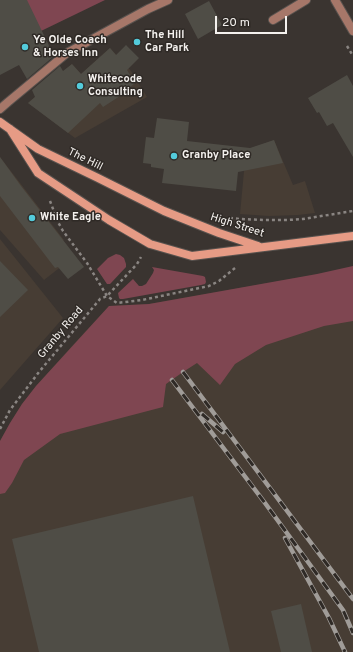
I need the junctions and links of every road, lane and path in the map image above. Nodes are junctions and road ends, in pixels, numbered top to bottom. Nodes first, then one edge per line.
1 (168, 0) edge
2 (306, 0) edge
3 (335, 0) edge
4 (273, 20) dead end
5 (353, 30) edge
6 (0, 109) edge
7 (0, 122) edge
8 (10, 129) junction
9 (44, 177) junction
10 (353, 211) edge
11 (164, 212) joint
12 (225, 217) dead end
13 (353, 236) edge
14 (261, 247) junction
15 (143, 254) dead end
16 (237, 266) dead end
17 (107, 296) junction
18 (0, 429) edge

1 - 6 street
2 - 4 street
3 - 5 street
7 - 8 main road, The Hill
8 - 9 main road
8 - 11 main road, The Hill
9 - 14 main road
9 - 17 path
10 - 12 path
11 - 14 main road, High Street
13 - 14 main road, High Street
15 - 17 path, Granby Road
16 - 17 path
17 - 18 path, Granby Road

